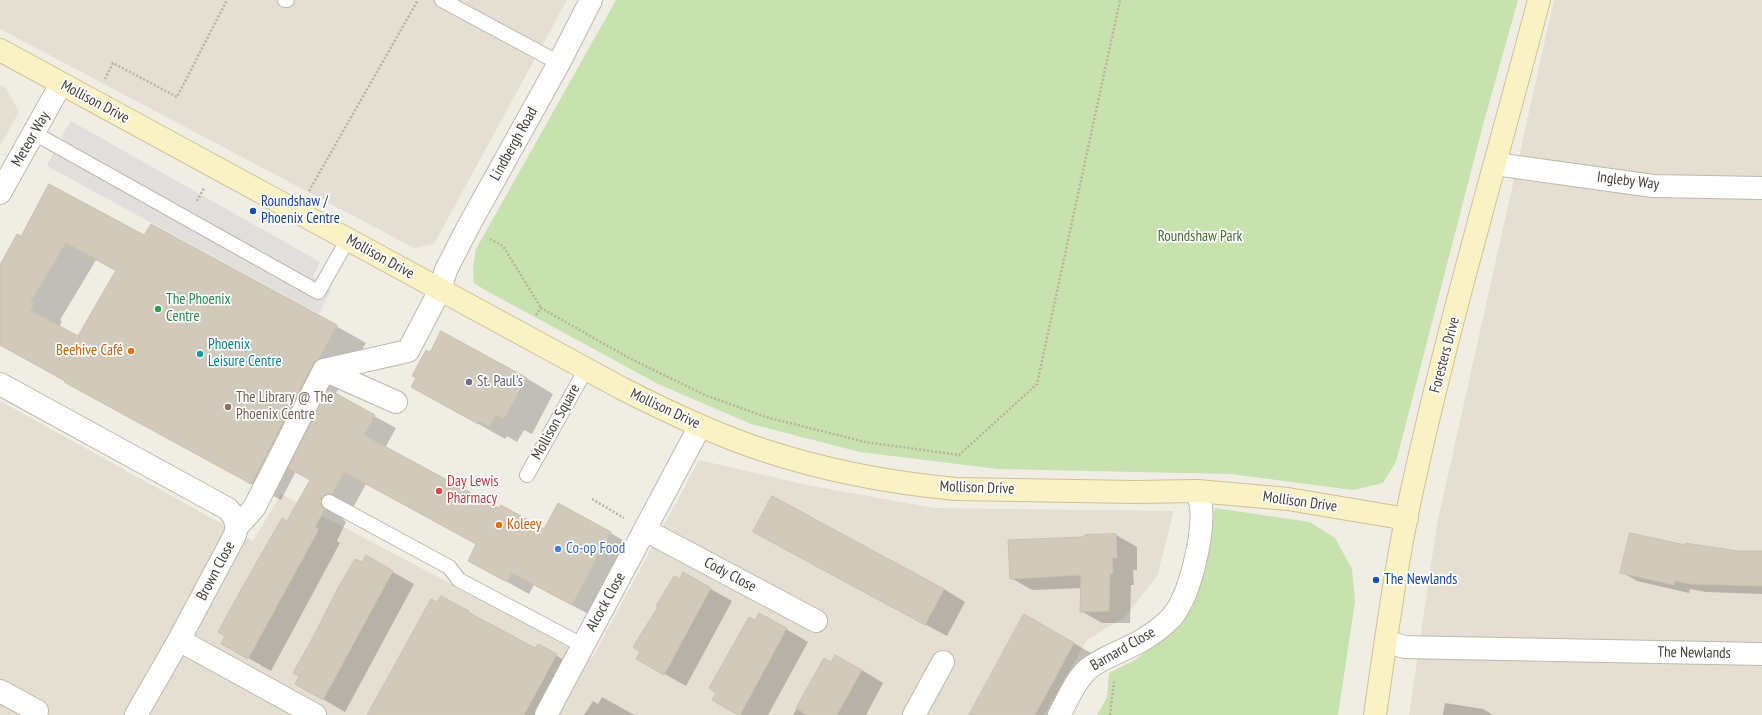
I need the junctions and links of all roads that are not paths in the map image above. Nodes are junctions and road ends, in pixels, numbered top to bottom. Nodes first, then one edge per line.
1 (442, 0) edge
2 (591, 0) edge
3 (1538, 0) edge
4 (0, 50) edge
5 (559, 63) junction
6 (61, 84) junction
7 (34, 133) junction
8 (1495, 164) junction
9 (1762, 188) edge
10 (0, 194) edge
11 (348, 239) junction
12 (440, 290) junction
13 (586, 369) junction
14 (324, 370) junction
15 (0, 384) edge
16 (396, 402) dead end
17 (700, 426) junction
18 (527, 475) dead end
19 (1197, 491) junction
20 (329, 502) dead end
21 (1407, 519) junction
22 (237, 528) junction
23 (645, 530) junction
24 (816, 621) dead end
25 (179, 640) junction
26 (1386, 642) junction
27 (582, 645) junction
28 (1762, 654) edge
29 (943, 662) dead end
30 (0, 691) edge
31 (41, 714) edge
32 (136, 715) edge
33 (315, 715) edge
34 (546, 715) edge
35 (914, 715) edge
36 (1059, 715) edge
37 (1376, 715) edge

1 - 5 lane
2 - 5 street, Lindbergh Road
3 - 8 main road, Foresters Drive
4 - 6 main road, Mollison Drive
5 - 12 street, Lindbergh Road
6 - 7 street, Meteor Way
6 - 11 main road, Mollison Drive
7 - 10 street, Meteor Way
7 - 11 lane
8 - 9 street, Ingleby Way
8 - 21 main road, Foresters Drive
11 - 12 main road, Mollison Drive
12 - 13 main road, Mollison Drive
12 - 14 street, Lindbergh Road
13 - 17 main road, Mollison Drive
13 - 18 lane, Mollison Square
14 - 16 street
14 - 22 street
15 - 22 street, Brown Close
17 - 19 main road, Mollison Drive
17 - 23 street, Alcock Close
19 - 21 main road, Mollison Drive
19 - 36 street, Barnard Close
20 - 27 lane
21 - 26 main road, Foresters Drive
22 - 25 street, Brown Close
23 - 24 street, Cody Close
23 - 27 street, Alcock Close
25 - 32 street, Brown Close
25 - 33 street
26 - 28 street, The Newlands
26 - 37 main road, Foresters Drive
27 - 34 street, Alcock Close
29 - 35 street
30 - 31 street

